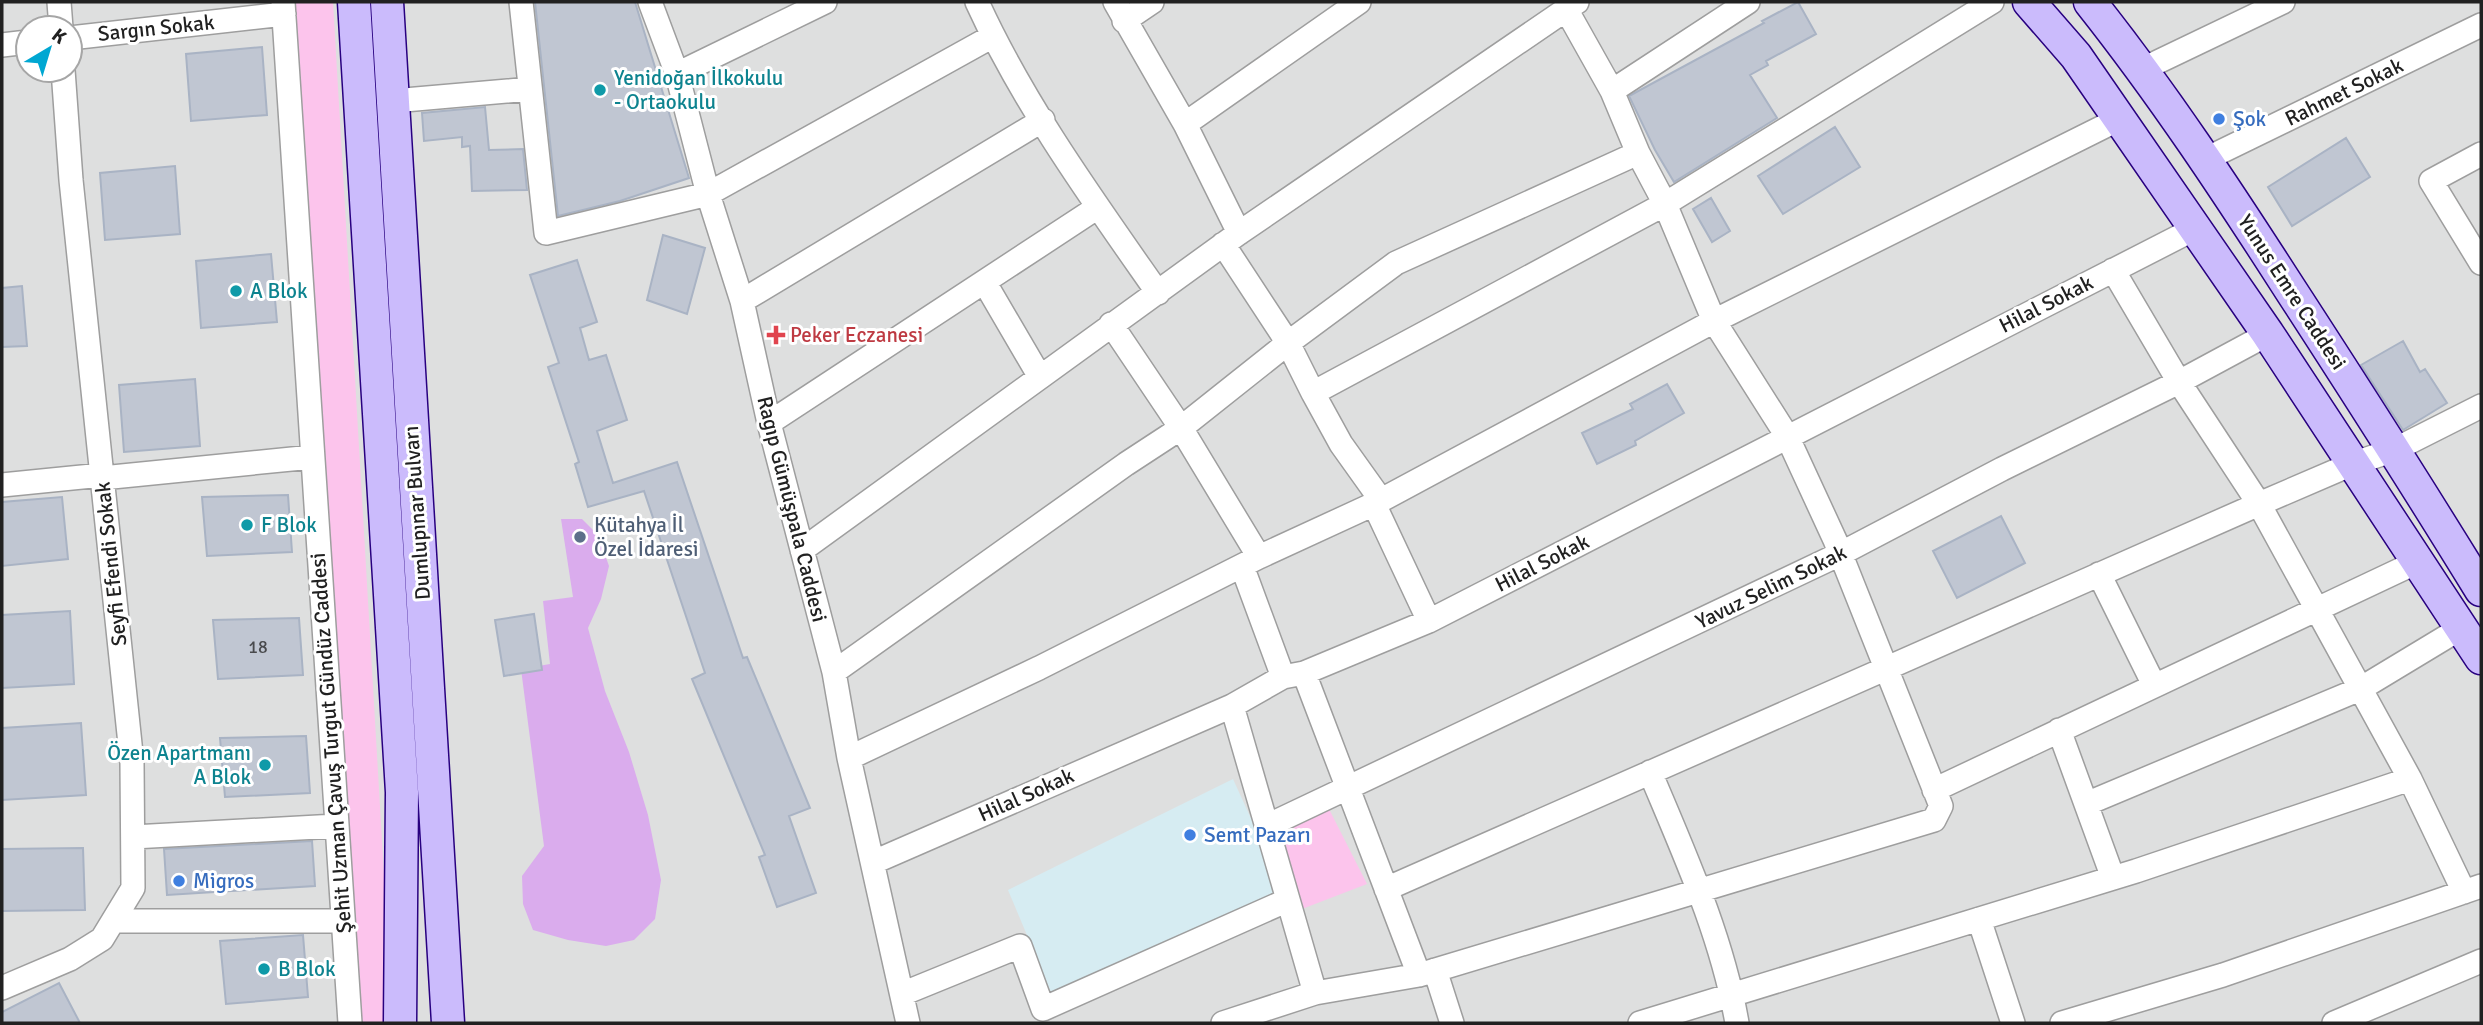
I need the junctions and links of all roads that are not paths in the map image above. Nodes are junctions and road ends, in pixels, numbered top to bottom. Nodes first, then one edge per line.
1 (354, 2) edge
2 (387, 2) edge
3 (521, 2) edge
4 (650, 2) edge
5 (825, 2) edge
6 (977, 2) edge
7 (1152, 2) edge
8 (1359, 2) edge
9 (1748, 2) edge
10 (1992, 2) edge
11 (2029, 2) edge
12 (2091, 2) edge
13 (2283, 2) edge
14 (1571, 5) edge
15 (283, 8) edge
16 (1120, 11) edge
17 (2481, 25) edge
18 (84, 36) edge
19 (993, 36) junction
20 (2143, 69) junction
21 (677, 74) junction
22 (64, 84) edge
23 (530, 89) junction
24 (1612, 91) junction
25 (393, 101) junction
26 (2119, 119) junction
27 (1043, 120) junction
28 (1185, 124) junction
29 (1638, 153) junction
30 (2481, 154) edge
31 (2206, 159) junction
32 (708, 194) junction
33 (1665, 204) junction
34 (1098, 207) junction
35 (2194, 229) junction
36 (1231, 239) junction
37 (2481, 263) edge
38 (2113, 270) junction
39 (985, 283) junction
40 (1158, 293) junction
41 (742, 300) junction
42 (1714, 321) junction
43 (1111, 324) junction
44 (2268, 334) junction
45 (1288, 343) junction
46 (1040, 377) junction
47 (2179, 382) junction
48 (1312, 393) junction
49 (2481, 406) edge
50 (769, 423) junction
51 (1181, 428) junction
52 (1787, 436) junction
53 (2394, 450) junction
54 (312, 457) junction
55 (2352, 464) junction
56 (102, 476) junction
57 (2, 485) edge
58 (1378, 502) junction
59 (2259, 505) junction
60 (802, 550) junction
61 (1840, 554) junction
62 (1250, 561) junction
63 (2417, 562) junction
64 (2099, 574) junction
65 (2481, 590) edge
66 (2316, 608) junction
67 (1429, 621) junction
68 (2461, 628) junction
69 (2481, 658) edge
70 (1885, 667) junction
71 (834, 672) junction
72 (1293, 675) junction
73 (2154, 685) junction
74 (2360, 689) junction
75 (1232, 706) junction
76 (2059, 730) junction
77 (849, 758) junction
78 (1650, 772) junction
79 (2410, 779) junction
80 (1348, 787) junction
81 (1934, 790) junction
82 (2086, 804) junction
83 (336, 826) junction
84 (1267, 826) junction
85 (133, 837) junction
86 (873, 862) junction
87 (2113, 878) junction
88 (1386, 889) junction
89 (2473, 889) edge
90 (1700, 891) junction
91 (1288, 900) junction
92 (1979, 919) junction
93 (343, 920) junction
94 (113, 921) junction
95 (2481, 961) edge
96 (1427, 973) junction
97 (2, 988) edge
98 (1315, 993) junction
99 (902, 994) junction
100 (1732, 995) junction
101 (2364, 1017) edge
102 (350, 1023) edge
103 (400, 1023) edge
104 (448, 1023) edge
105 (908, 1023) edge
106 (1223, 1023) edge
107 (1452, 1023) edge
108 (1640, 1023) edge
109 (1737, 1023) edge
110 (2013, 1023) edge
111 (2062, 1023) edge
112 (2334, 1023) edge

1 - 103 main road, Dumlupınar Bulvarı
2 - 25 main road, Dumlupınar Bulvarı
3 - 23 street
4 - 21 street, Ragıp Gümüşpala Caddesi
5 - 21 street
6 - 19 street
7 - 16 street
8 - 28 street
9 - 24 street
10 - 33 street
11 - 26 main road
12 - 20 main road, Yunus Emre Caddesi
13 - 20 street
14 - 24 street
14 - 36 street
15 - 18 street, Sargın Sokak
15 - 54 street, Şehit Uzman Çavuş Turgut Gündüz Caddesi
16 - 28 street
17 - 31 street, Rahmet Sokak
19 - 27 street
19 - 32 street
20 - 31 main road, Yunus Emre Caddesi
21 - 32 street, Ragıp Gümüşpala Caddesi
22 - 56 street, Seyfi Efendi Sokak
23 - 25 street
23 - 32 street
24 - 29 street
25 - 104 main road, Dumlupınar Bulvarı
26 - 35 main road
26 - 42 street
27 - 34 street
27 - 41 street
28 - 36 street
29 - 33 street
29 - 45 street
30 - 37 street
31 - 53 main road, Yunus Emre Caddesi
32 - 41 street, Ragıp Gümüşpala Caddesi
33 - 42 street
33 - 48 street
34 - 39 street
34 - 40 street
35 - 38 street, Hilal Sokak
35 - 44 main road
36 - 40 street
36 - 45 street
38 - 47 street
38 - 52 street, Hilal Sokak
39 - 46 street
39 - 50 street
40 - 43 street
41 - 50 street, Ragıp Gümüşpala Caddesi
42 - 52 street
42 - 58 street
43 - 46 street
43 - 51 street
44 - 47 street, Yavuz Selim Sokak
44 - 55 main road
45 - 48 street
45 - 51 street
46 - 60 street
47 - 59 street
47 - 61 street, Yavuz Selim Sokak
48 - 58 street
49 - 53 street
50 - 60 street, Ragıp Gümüşpala Caddesi
51 - 62 street
51 - 71 street
52 - 61 street
52 - 67 street, Hilal Sokak
53 - 55 street
53 - 65 main road, Yunus Emre Caddesi
54 - 56 street
54 - 83 street, Şehit Uzman Çavuş Turgut Gündüz Caddesi
55 - 59 street
55 - 63 main road
56 - 57 street
56 - 85 street, Seyfi Efendi Sokak
58 - 62 street
58 - 67 street
59 - 64 street
59 - 66 street
60 - 71 street, Ragıp Gümüşpala Caddesi
61 - 70 street
61 - 80 street, Yavuz Selim Sokak
62 - 72 street
62 - 77 street
63 - 66 street
63 - 68 main road
64 - 70 street
64 - 73 street
66 - 73 street
66 - 74 street
67 - 72 street, Hilal Sokak
68 - 69 main road
68 - 74 street
70 - 78 street
70 - 81 street
71 - 77 street, Ragıp Gümüşpala Caddesi
72 - 75 street, Hilal Sokak
72 - 80 street
73 - 76 street
74 - 79 street
74 - 82 street
75 - 84 street
75 - 86 street, Hilal Sokak
76 - 81 street
76 - 82 street
77 - 86 street, Ragıp Gümüşpala Caddesi
78 - 88 street
78 - 90 street
79 - 87 street
79 - 89 street
80 - 84 street, Yavuz Selim Sokak
80 - 88 street
81 - 90 street
82 - 87 street
83 - 85 street
83 - 93 street, Şehit Uzman Çavuş Turgut Gündüz Caddesi
84 - 91 street
85 - 94 street, Seyfi Efendi Sokak
86 - 99 street, Ragıp Gümüşpala Caddesi
87 - 92 street
88 - 96 street
89 - 111 street
90 - 96 street
90 - 100 street
91 - 98 street
91 - 99 street
92 - 100 street
92 - 110 street
93 - 94 street
93 - 102 street, Şehit Uzman Çavuş Turgut Gündüz Caddesi
94 - 97 street, Seyfi Efendi Sokak
95 - 101 street
96 - 98 street
96 - 107 street
98 - 106 street
99 - 105 street, Ragıp Gümüşpala Caddesi
100 - 108 street
100 - 109 street
101 - 112 street

